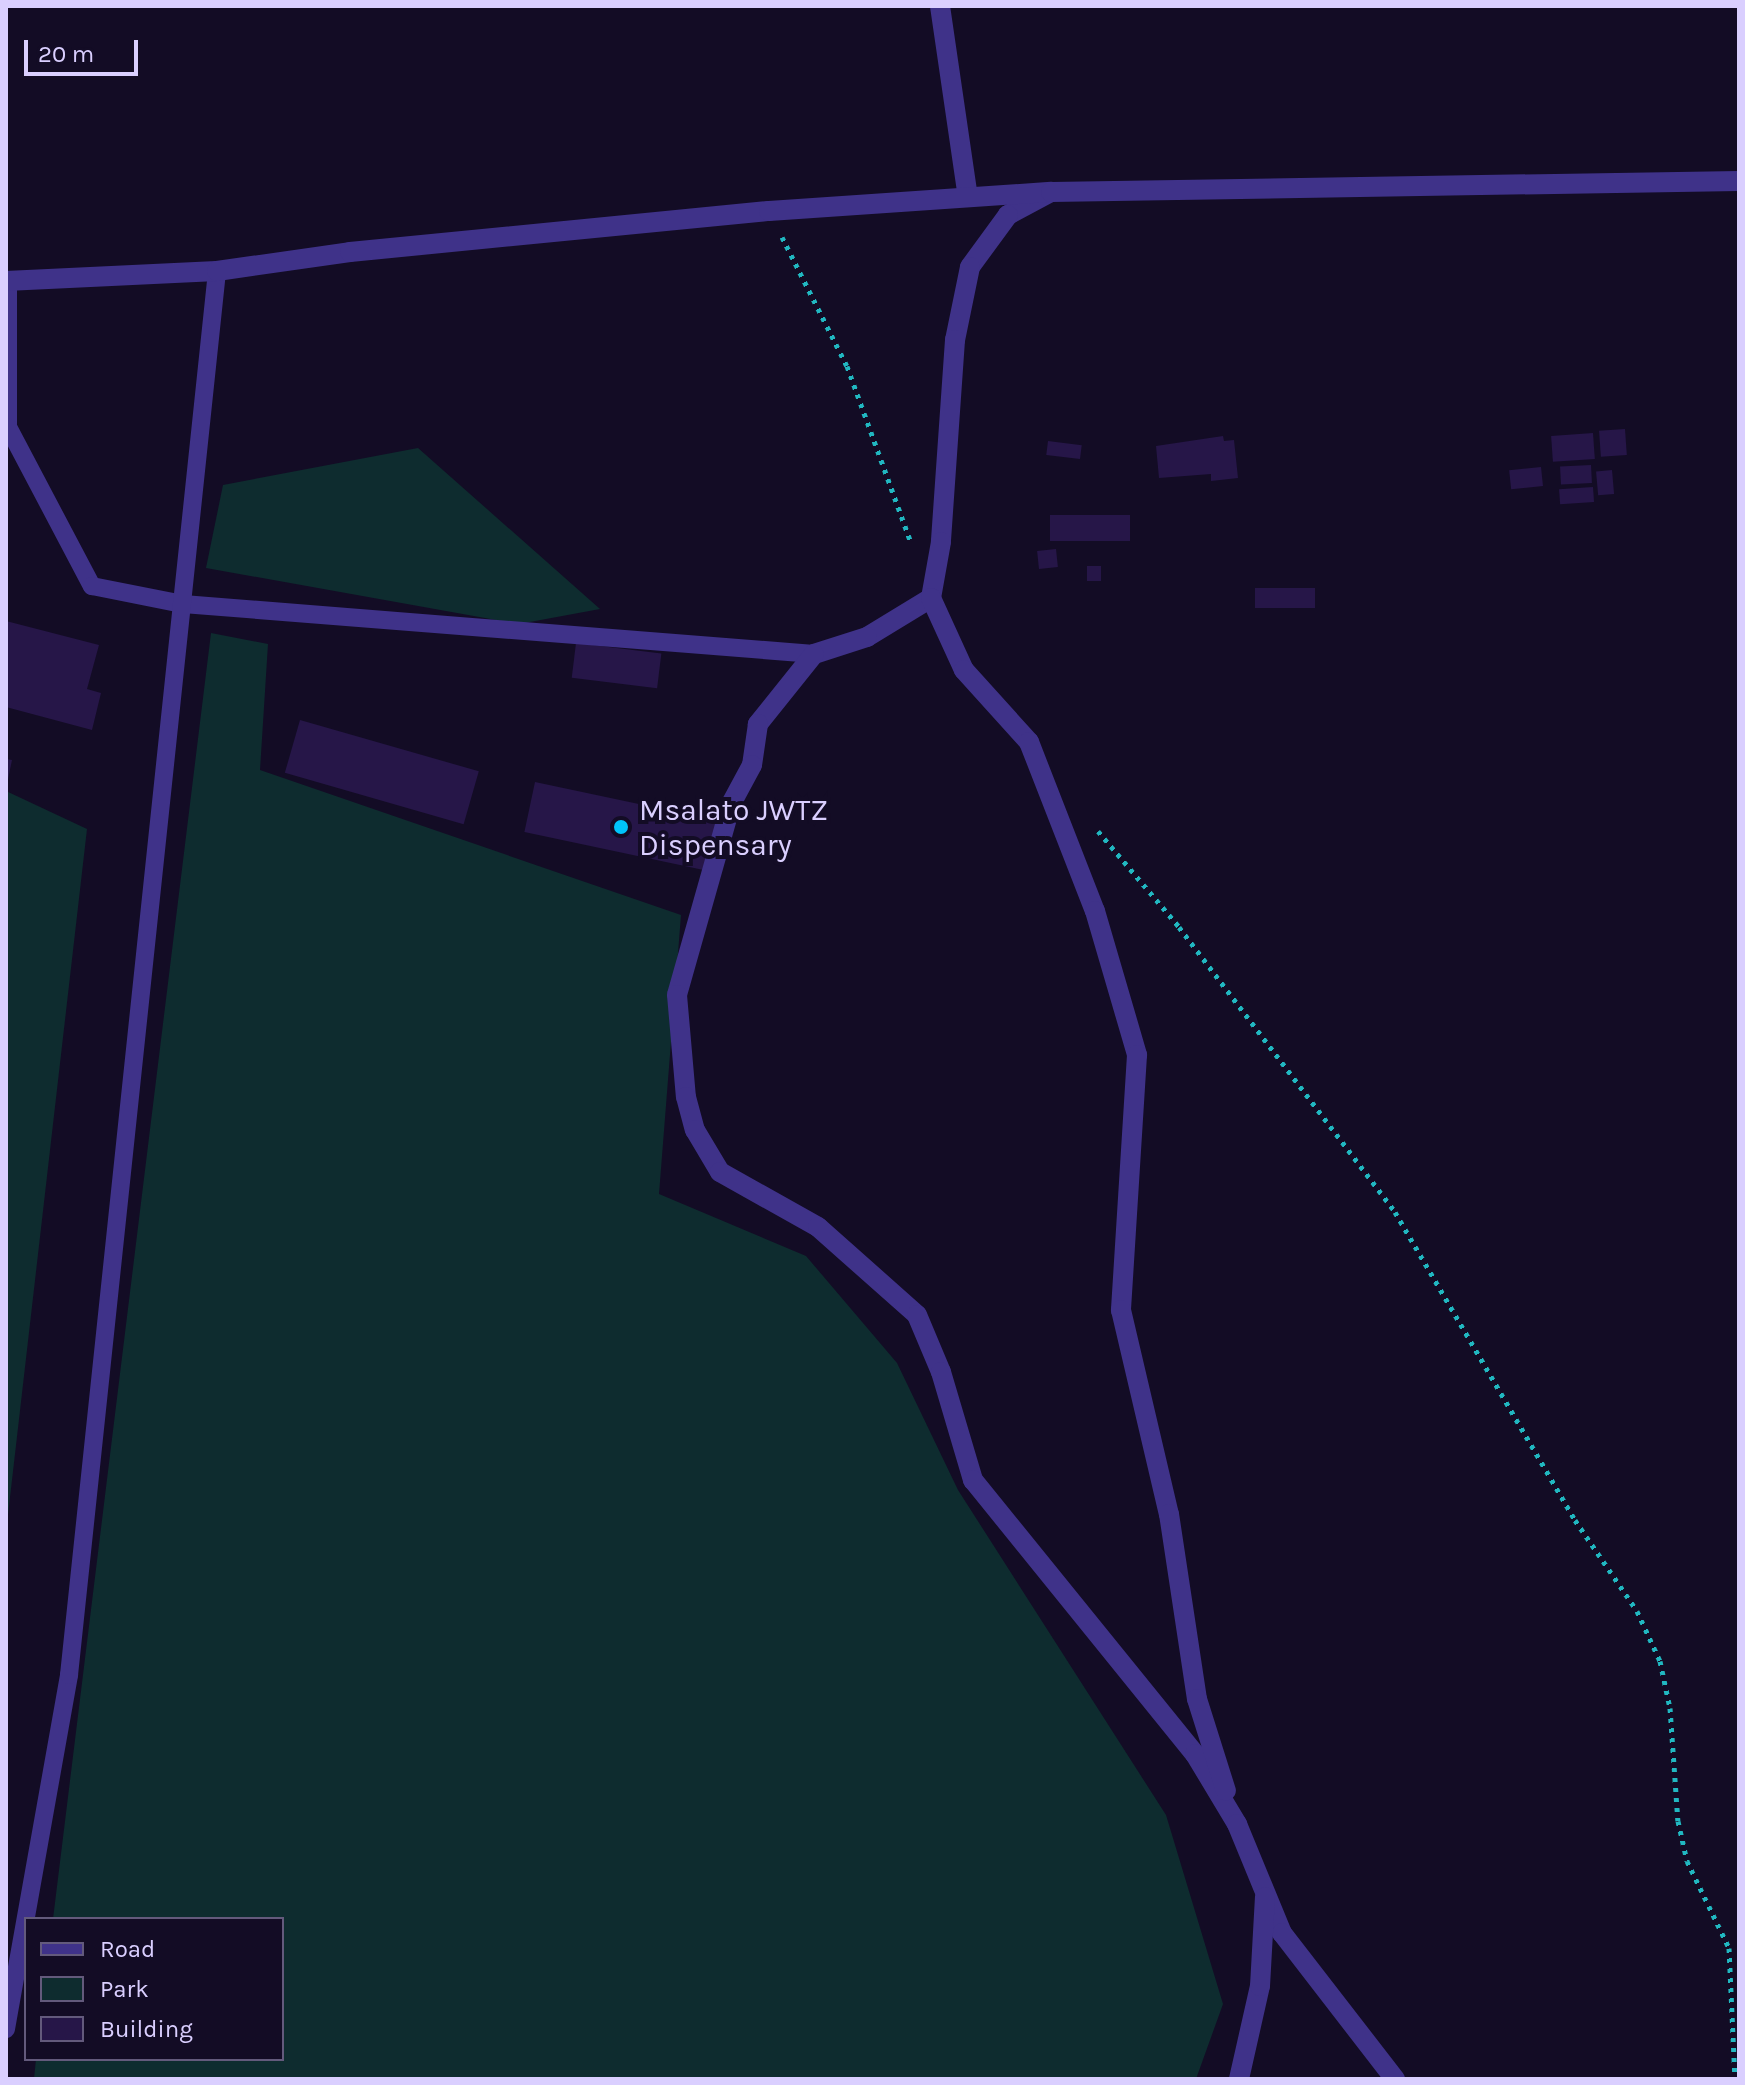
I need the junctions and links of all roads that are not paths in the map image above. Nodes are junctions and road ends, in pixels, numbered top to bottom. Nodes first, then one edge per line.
1 (940, 6) edge
2 (1739, 181) edge
3 (1051, 192) junction
4 (968, 197) junction
5 (217, 271) junction
6 (7, 281) edge
7 (931, 598) junction
8 (183, 604) junction
9 (814, 654) junction
10 (1237, 1824) junction
11 (1265, 1893) junction
12 (26, 1917) edge
13 (24, 1928) edge
14 (6, 2029) edge
15 (1239, 2079) edge
16 (1395, 2079) edge

1 - 4 street
2 - 3 street
3 - 4 street
3 - 7 street
4 - 5 street
5 - 6 street
5 - 8 lane
6 - 8 lane
7 - 9 street
7 - 10 street
8 - 9 lane
8 - 12 lane
9 - 10 street
10 - 11 street
11 - 15 street
11 - 16 street
13 - 14 lane

